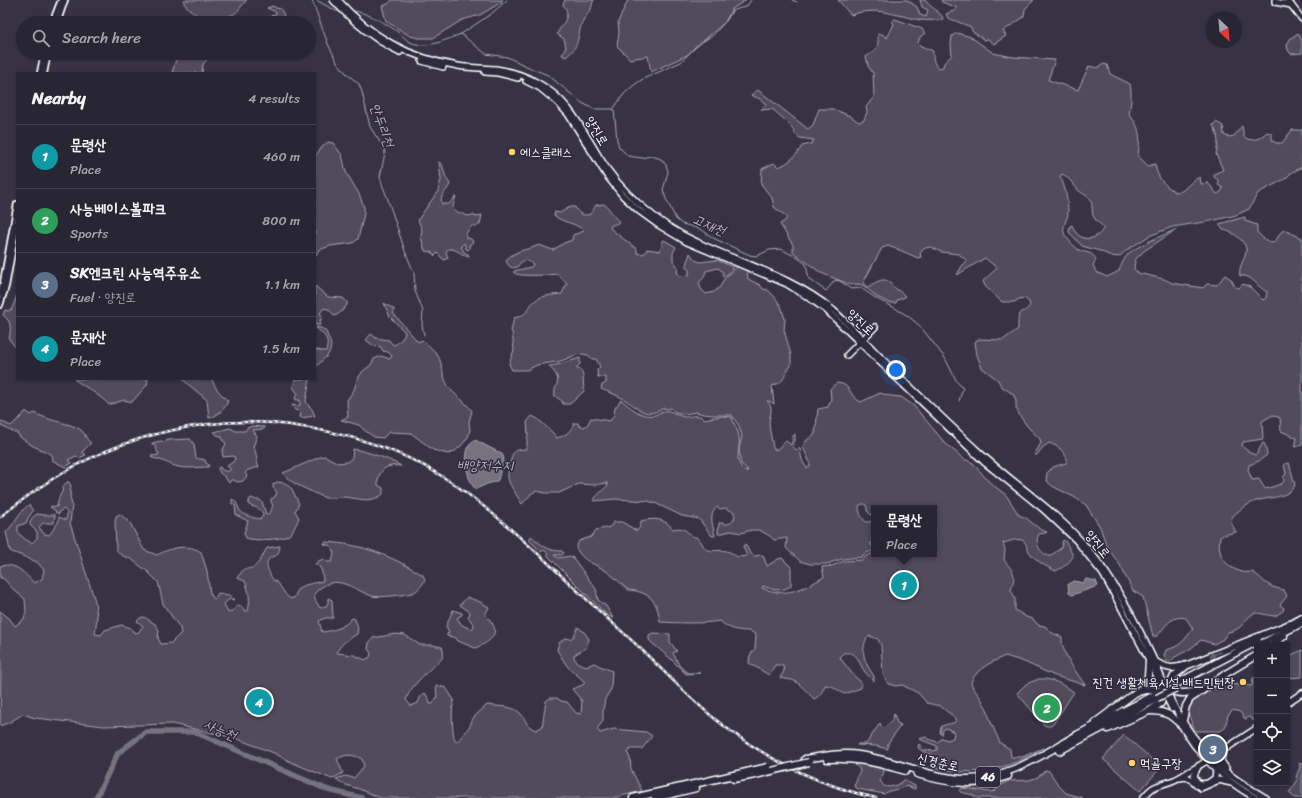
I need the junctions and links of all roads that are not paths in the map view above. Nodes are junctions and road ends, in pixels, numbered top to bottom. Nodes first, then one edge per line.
1 (61, 0) edge
2 (65, 0) edge
3 (333, 0) edge
4 (338, 0) edge
5 (1275, 0) edge
6 (1287, 0) edge
7 (1291, 5) junction
8 (55, 16) edge
9 (59, 16) edge
10 (1302, 19) edge
11 (43, 60) edge
12 (47, 60) edge
13 (40, 72) edge
14 (44, 72) edge
15 (16, 210) edge
16 (16, 230) edge
17 (0, 294) edge
18 (0, 305) edge
19 (875, 327) dead end
20 (861, 341) junction
21 (847, 355) dead end
22 (1301, 621) edge
23 (1290, 624) junction
24 (1265, 642) edge
25 (1276, 642) edge
26 (1254, 648) edge
27 (1254, 657) edge
28 (1152, 661) junction
29 (1188, 665) junction
30 (1214, 682) junction
31 (1175, 686) junction
32 (1166, 691) junction
33 (1302, 693) edge
34 (1132, 695) junction
35 (1290, 701) edge
36 (1149, 711) junction
37 (1182, 722) junction
38 (1254, 730) edge
39 (1079, 737) junction
40 (1223, 751) junction
41 (1203, 752) junction
42 (1210, 760) junction
43 (1198, 766) junction
44 (1212, 766) junction
45 (1191, 771) junction
46 (1233, 777) junction
47 (1173, 780) junction
48 (1235, 784) junction
49 (677, 791) junction
50 (633, 798) edge
51 (655, 798) edge
52 (1143, 798) edge
53 (1256, 798) edge
54 (1266, 798) edge

1 - 8 street
2 - 9 street
3 - 20 main road, 양진로
4 - 20 main road, 양진로
5 - 7 main road
6 - 7 main road
7 - 10 main road
11 - 13 street
12 - 14 street
15 - 17 street
16 - 18 street
19 - 20 main road
20 - 21 main road
20 - 28 main road, 양진로
22 - 23 highway, 신경춘로 / 46
22 - 24 highway, 신경춘로 / 46
22 - 25 highway
23 -> 29 highway
23 - 31 highway, 신경춘로 / 46
26 - 31 highway, 신경춘로 / 46
27 - 30 highway
28 - 29 highway
28 - 32 main road, 양진로
28 - 34 highway
29 - 32 highway
30 - 32 highway
30 - 37 highway
31 - 39 highway, 신경춘로 / 46, bridge
32 - 34 highway
32 - 36 highway
32 - 37 main road, 양진로
33 - 35 main road
34 - 39 highway
36 - 37 highway
36 - 39 highway
37 - 41 main road, 양진로
38 - 40 main road
39 - 49 highway, 신경춘로 / 46, bridge
40 - 41 main road
40 - 42 main road
40 - 46 main road
41 - 42 main road, 양진로
41 - 45 main road
42 - 43 main road
42 - 44 main road, 양진로
42 - 46 main road, 양진로
43 - 44 main road
43 - 45 main road
44 - 48 main road, 양진로
45 - 47 main road
46 - 54 main road, 양진로
47 - 48 main road
47 - 52 main road
48 - 53 main road, 양진로
49 - 50 highway, 신경춘로 / 46
49 - 51 highway, 신경춘로 / 46

